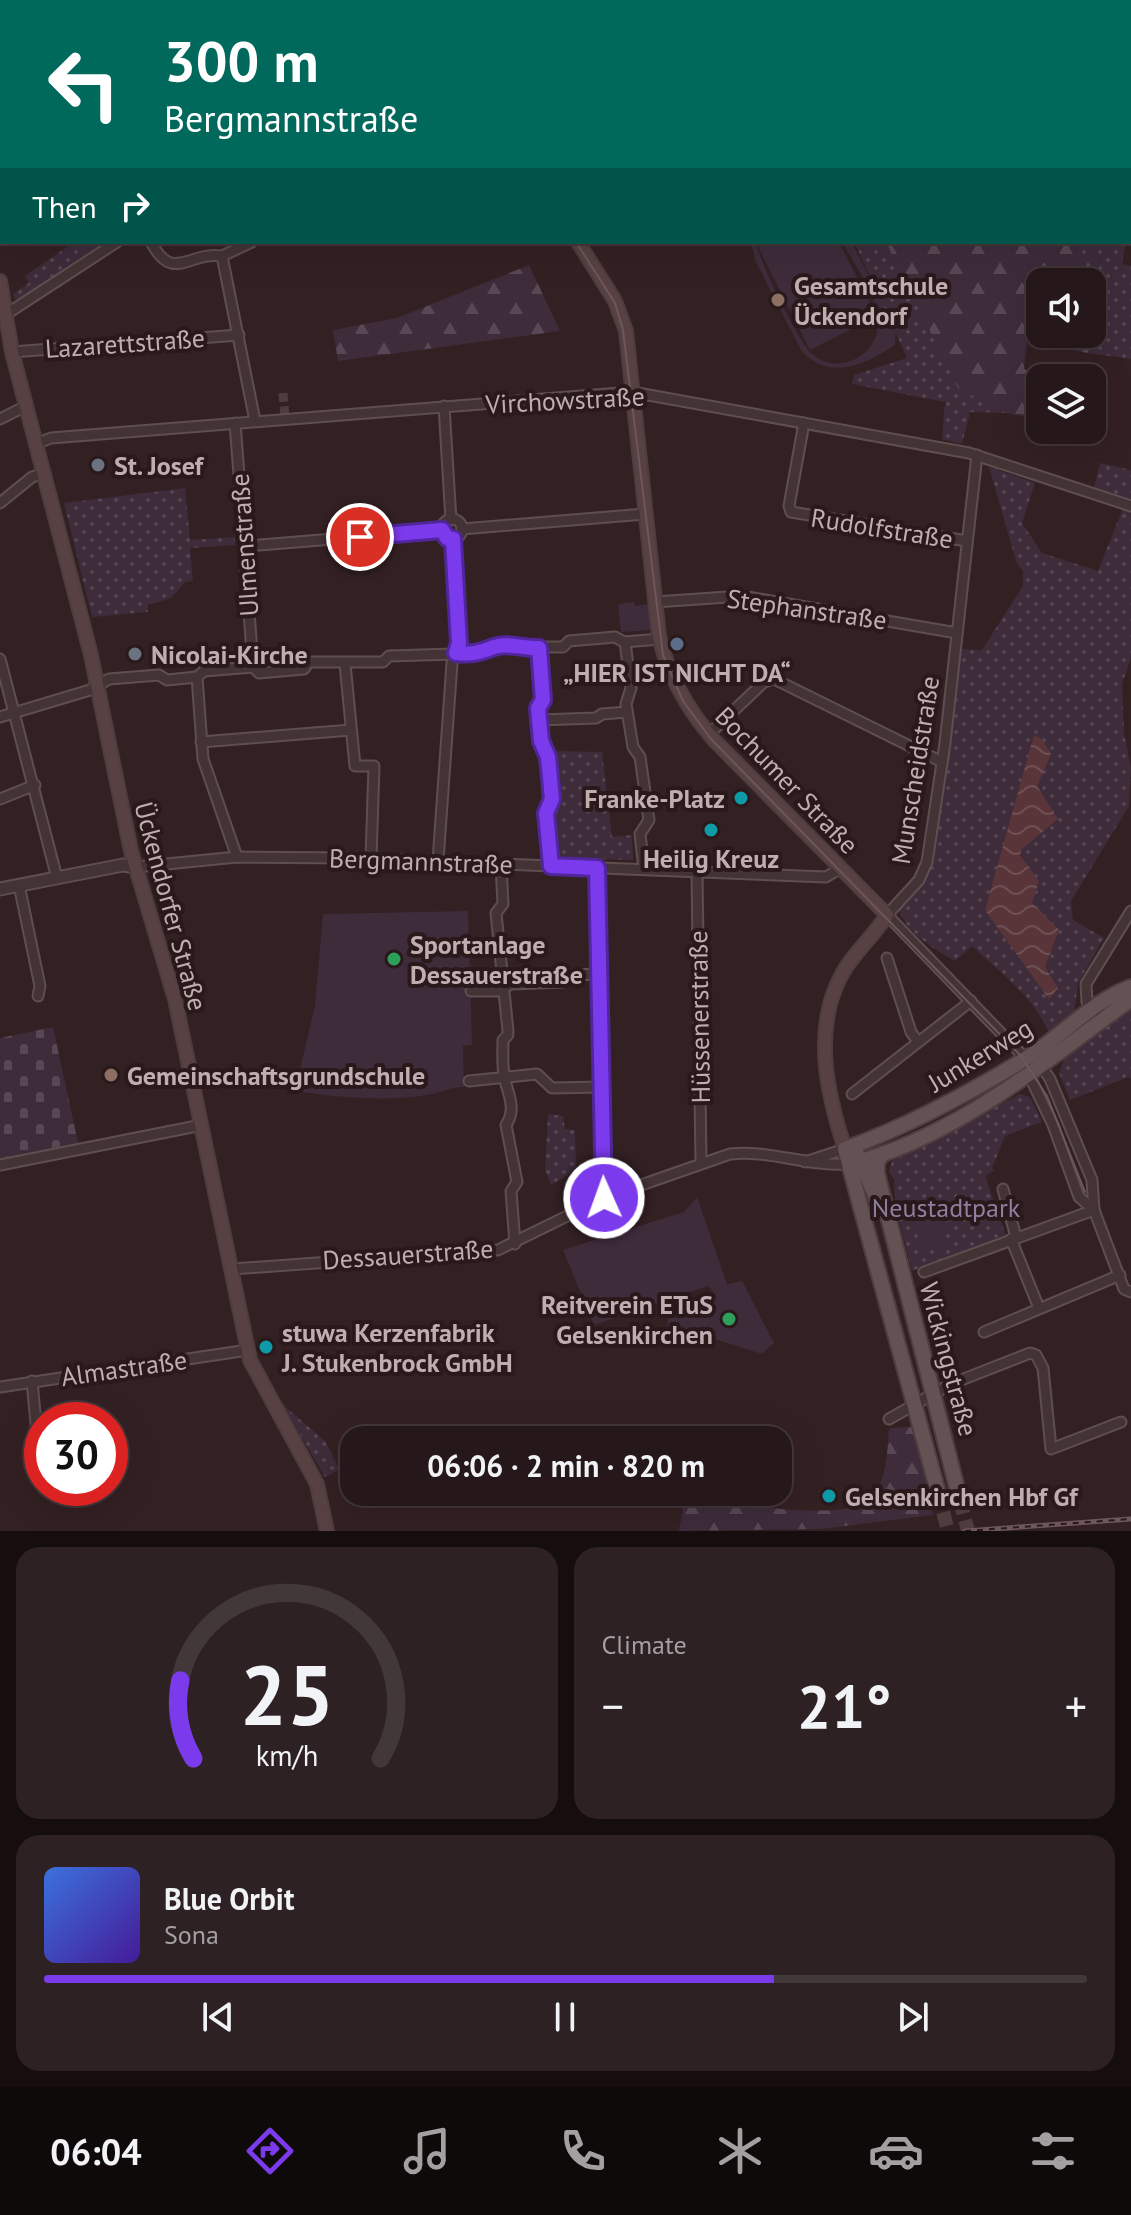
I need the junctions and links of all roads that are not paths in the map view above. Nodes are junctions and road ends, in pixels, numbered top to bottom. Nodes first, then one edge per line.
1 (114, 244) edge
2 (152, 244) edge
3 (248, 244) edge
4 (579, 244) edge
5 (222, 256) junction
6 (0, 281) edge
7 (5, 315) junction
8 (239, 335) junction
9 (12, 352) junction
10 (632, 392) junction
11 (26, 406) junction
12 (444, 406) junction
13 (0, 419) edge
14 (255, 421) junction
15 (235, 423) junction
16 (804, 423) junction
17 (35, 444) junction
18 (977, 455) junction
19 (45, 473) junction
20 (0, 503) edge
21 (1131, 506) edge
22 (645, 514) junction
23 (451, 520) junction
24 (462, 529) junction
25 (442, 530) junction
26 (453, 539) junction
27 (967, 541) junction
28 (249, 546) junction
29 (655, 602) junction
30 (957, 633) junction
31 (660, 639) junction
32 (625, 642) junction
33 (539, 648) junction
34 (456, 653) junction
35 (0, 659) edge
36 (345, 664) junction
37 (253, 667) junction
38 (197, 677) junction
39 (97, 686) junction
40 (16, 712) junction
41 (627, 712) junction
42 (0, 717) edge
43 (539, 720) junction
44 (351, 730) junction
45 (709, 734) junction
46 (201, 742) junction
47 (942, 762) junction
48 (35, 785) junction
49 (0, 799) edge
50 (237, 857) junction
51 (371, 859) junction
52 (438, 861) junction
53 (501, 865) junction
54 (551, 866) junction
55 (136, 867) junction
56 (597, 868) junction
57 (841, 868) junction
58 (644, 869) junction
59 (697, 872) junction
60 (57, 878) junction
61 (19, 885) junction
62 (0, 889) edge
63 (1131, 911) edge
64 (887, 915) junction
65 (887, 958) dead end
66 (601, 974) junction
67 (505, 987) junction
68 (1131, 987) edge
69 (471, 991) dead end
70 (38, 996) dead end
71 (1131, 999) edge
72 (971, 1001) junction
73 (1100, 1010) junction
74 (918, 1042) junction
75 (1026, 1059) junction
76 (1042, 1067) junction
77 (1028, 1076) junction
78 (504, 1078) junction
79 (469, 1081) dead end
80 (601, 1087) junction
81 (852, 1094) dead end
82 (202, 1125) junction
83 (882, 1154) junction
84 (853, 1155) junction
85 (805, 1162) junction
86 (701, 1163) junction
87 (0, 1165) edge
88 (1003, 1189) dead end
89 (604, 1198) junction
90 (1094, 1210) junction
91 (891, 1231) junction
92 (1014, 1238) junction
93 (515, 1244) junction
94 (232, 1269) junction
95 (924, 1272) dead end
96 (1120, 1275) junction
97 (1128, 1290) edge
98 (1039, 1308) junction
99 (984, 1332) dead end
100 (248, 1350) junction
101 (32, 1381) junction
102 (0, 1387) edge
103 (934, 1393) junction
104 (34, 1402) edge
105 (916, 1404) junction
106 (889, 1419) dead end
107 (1121, 1422) dead end
108 (938, 1492) tunnel mouth
109 (960, 1500) tunnel mouth
110 (327, 1531) edge

1 - 7 street
2 - 5 street
3 - 5 street
4 - 10 main road, Bochumer Straße
5 - 8 street
6 - 7 main road, Ückendorfer Straße
7 - 9 main road, Ückendorfer Straße
8 - 9 street, Lazarettstraße
8 - 14 street
9 - 11 main road, Ückendorfer Straße
10 - 12 street, Virchowstraße
10 - 16 street, Virchowstraße
10 - 22 main road, Bochumer Straße
11 - 13 street
11 - 17 main road, Ückendorfer Straße
12 - 14 street, Virchowstraße
12 - 23 street
14 - 15 street, Virchowstraße
15 - 17 street, Virchowstraße
15 - 28 street, Ulmenstraße
16 - 18 street, Virchowstraße
16 - 27 street, Rudolfstraße
17 - 19 main road, Ückendorfer Straße
18 - 21 street, Virchowstraße
18 - 27 street, Munscheidstraße
19 - 20 street
19 - 39 main road, Ückendorfer Straße
22 - 24 street
22 - 29 main road, Bochumer Straße
23 - 24 street
23 - 25 street
24 - 26 street
25 - 26 street
25 - 28 street
26 - 34 street
27 - 30 street, Munscheidstraße
28 - 37 street, Ulmenstraße
29 - 30 street, Stephanstraße
29 - 31 main road, Bochumer Straße
30 - 47 street, Munscheidstraße
31 - 32 street
31 - 45 main road, Bochumer Straße
32 - 33 street
32 - 41 street
33 - 34 street
33 - 43 street
34 - 36 street
34 - 52 street
35 - 40 street
36 - 37 street
36 - 44 street
37 - 38 street
38 - 39 street
38 - 46 street
39 - 40 street
39 - 55 main road, Ückendorfer Straße
40 - 42 street
40 - 48 street
41 - 43 street
41 - 58 street
43 - 54 street
44 - 46 street
44 - 51 street
45 - 47 street
45 - 57 main road, Bochumer Straße
46 - 50 street
47 - 64 street, Munscheidstraße
48 - 49 street
48 - 60 street
50 - 51 street, Bergmannstraße
50 - 55 street, Bergmannstraße
51 - 52 street, Bergmannstraße
52 - 53 street, Bergmannstraße
53 - 54 street, Bergmannstraße
53 - 67 street
54 - 56 street, Bergmannstraße
55 - 60 street, Bergmannstraße
55 - 82 main road, Ückendorfer Straße
56 - 58 street, Bergmannstraße
56 - 66 street
57 - 59 street, Bergmannstraße
57 - 64 main road, Bochumer Straße
58 - 59 street, Bergmannstraße
59 - 86 street, Hüssenerstraße
60 - 61 street, Bergmannstraße
61 - 62 street, Bergmannstraße
61 - 70 street
63 - 73 street
64 - 72 street, Bochumer Straße
64 - 84 main road, Munscheidstraße
65 - 74 street
66 - 67 street
66 - 80 street
67 - 69 street
67 - 78 street
68 - 73 main road, Junkerweg
71 - 73 main road, Junkerweg
72 - 74 street
72 - 75 street, Bochumer Straße
73 - 75 main road, Junkerweg
73 - 76 main road, Junkerweg
74 - 81 street
75 - 76 street, Bochumer Straße
75 - 77 street
75 - 84 main road, Junkerweg
76 - 77 main road, Junkerweg
76 - 90 street
77 - 83 main road, Junkerweg
77 - 90 street
78 - 79 street
78 - 80 street
78 - 93 street
80 - 89 street
82 - 87 street
82 - 94 main road, Ückendorfer Straße
83 - 84 main road, Junkerweg
83 - 91 main road, Wickingstraße
84 - 85 street, Dessauerstraße
84 - 85 street, Dessauerstraße
84 - 91 main road, Wickingstraße
84 - 105 main road, Wickingstraße
85 - 86 street, Dessauerstraße
86 - 89 street, Dessauerstraße
88 - 92 street
89 - 93 street, Dessauerstraße
90 - 92 street
90 - 96 street
91 - 103 main road, Wickingstraße
92 - 95 street
92 - 98 street
93 - 94 street, Dessauerstraße
94 - 100 main road, Ückendorfer Straße
96 - 97 street
96 - 98 street
98 - 99 street
100 - 101 street, Almastraße
100 - 110 main road, Ückendorfer Straße
101 - 102 street, Almastraße
101 - 104 street
103 - 105 street
103 - 107 street
103 - 109 main road, Wickingstraße
105 - 106 street, Wickingstraße
105 - 108 main road, Wickingstraße

